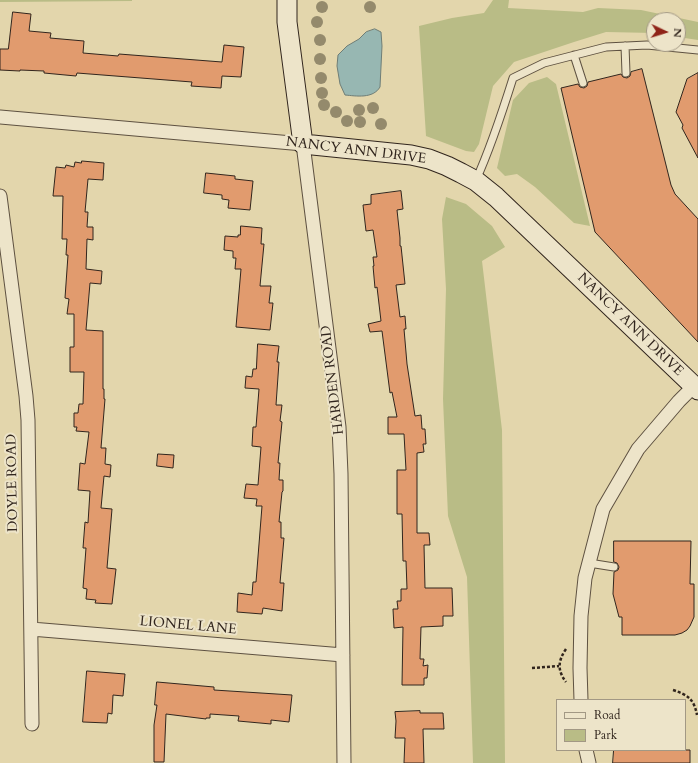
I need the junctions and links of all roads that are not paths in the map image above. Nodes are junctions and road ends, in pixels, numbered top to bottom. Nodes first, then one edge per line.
1 (287, 0) edge
2 (624, 46) junction
3 (698, 50) edge
4 (574, 55) junction
5 (626, 73) dead end
6 (583, 83) dead end
7 (0, 117) edge
8 (303, 144) junction
9 (476, 181) junction
10 (0, 196) edge
11 (697, 386) edge
12 (589, 563) junction
13 (614, 567) dead end
14 (31, 629) junction
15 (343, 655) junction
16 (581, 699) edge
17 (32, 724) dead end
18 (586, 751) edge
19 (344, 763) edge
20 (589, 763) edge

1 - 8 street, HARDEN ROAD
2 - 3 lane
2 - 4 lane
2 - 5 lane
4 - 6 lane
4 - 9 lane
7 - 8 street, NANCY ANN DRIVE
8 - 9 street, NANCY ANN DRIVE
8 - 15 street, HARDEN ROAD
9 - 11 street, NANCY ANN DRIVE
10 - 14 street, DOYLE ROAD
11 - 12 street
12 - 13 lane
12 - 16 street
14 - 15 street, LIONEL LANE
14 - 17 street, DOYLE ROAD
15 - 19 street, HARDEN ROAD
18 - 20 street

